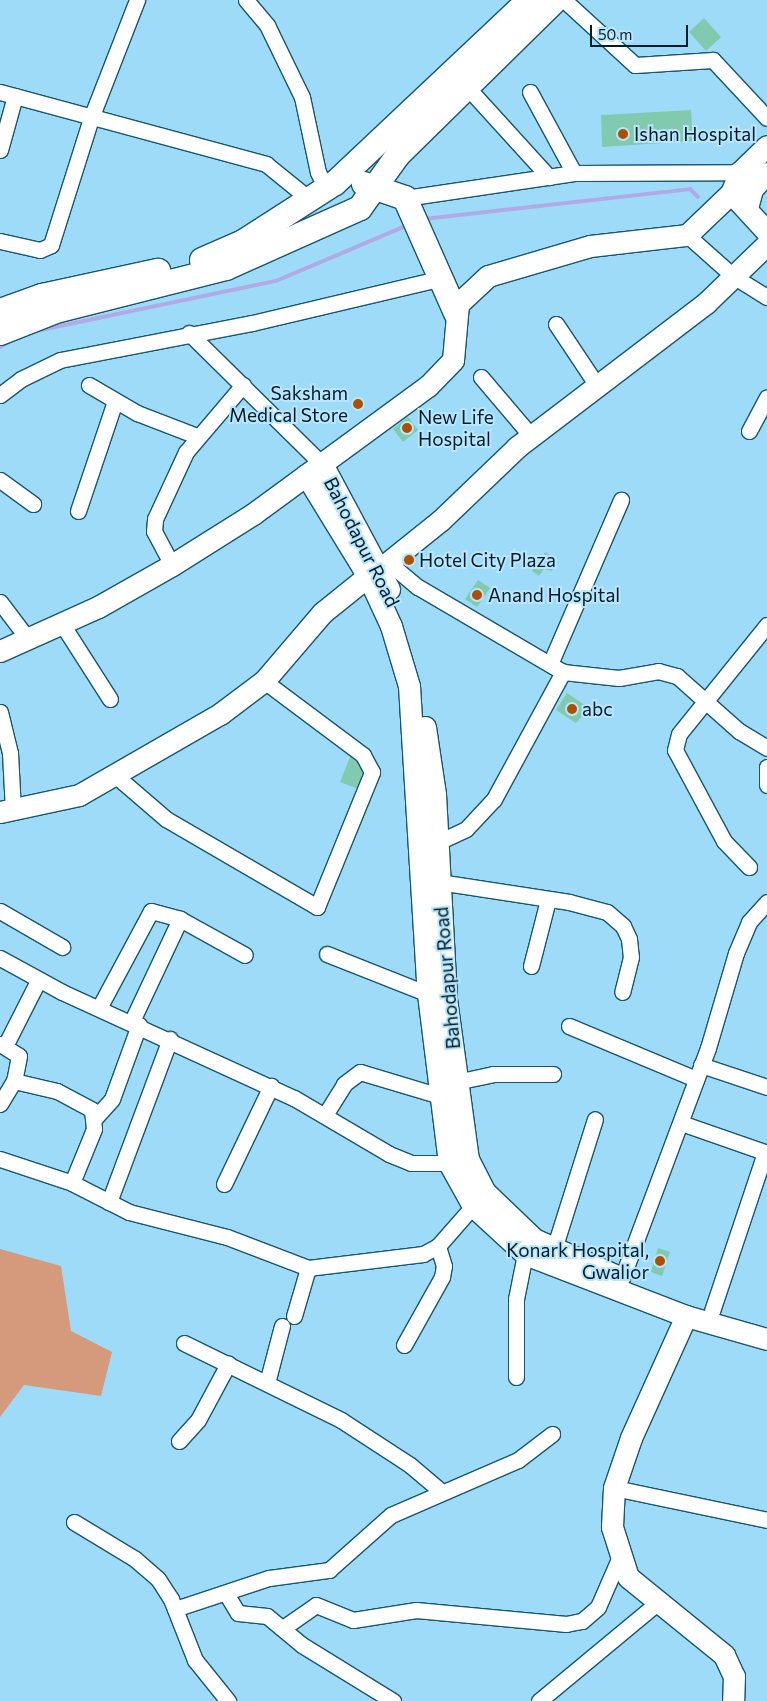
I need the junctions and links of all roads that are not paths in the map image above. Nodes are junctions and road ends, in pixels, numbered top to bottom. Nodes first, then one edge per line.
1 (137, 0) edge
2 (246, 0) edge
3 (529, 0) edge
4 (556, 0) edge
5 (564, 0) edge
6 (467, 87) junction
7 (530, 92) dead end
8 (7, 94) edge
9 (91, 118) junction
10 (767, 118) edge
11 (767, 146) edge
12 (0, 150) edge
13 (740, 172) junction
14 (574, 173) junction
15 (767, 173) edge
16 (549, 177) junction
17 (363, 187) junction
18 (319, 193) junction
19 (731, 193) junction
20 (747, 208) junction
21 (413, 214) junction
22 (343, 217) junction
23 (767, 232) edge
24 (687, 235) junction
25 (0, 240) edge
26 (767, 244) edge
27 (733, 276) junction
28 (442, 278) junction
29 (766, 300) edge
30 (0, 311) edge
31 (456, 313) junction
32 (556, 324) dead end
33 (0, 333) edge
34 (189, 333) junction
35 (481, 377) dead end
36 (89, 385) dead end
37 (243, 385) junction
38 (598, 387) junction
39 (0, 395) edge
40 (767, 397) edge
41 (115, 401) junction
42 (749, 431) dead end
43 (197, 436) junction
44 (531, 436) junction
45 (314, 470) junction
46 (0, 480) edge
47 (621, 500) dead end
48 (33, 504) dead end
49 (78, 511) dead end
50 (172, 565) junction
51 (379, 569) junction
52 (0, 602) edge
53 (62, 624) junction
54 (767, 625) edge
55 (28, 639) junction
56 (0, 651) edge
57 (556, 668) junction
58 (264, 681) junction
59 (110, 699) dead end
60 (705, 703) junction
61 (0, 712) edge
62 (767, 748) edge
63 (767, 767) edge
64 (116, 776) junction
65 (767, 785) edge
66 (7, 811) edge
67 (434, 844) junction
68 (750, 867) dead end
69 (439, 882) junction
70 (548, 900) junction
71 (767, 902) edge
72 (0, 911) edge
73 (180, 919) junction
74 (62, 947) dead end
75 (245, 954) dead end
76 (327, 954) dead end
77 (0, 958) edge
78 (531, 966) dead end
79 (38, 981) junction
80 (622, 992) dead end
81 (428, 994) junction
82 (99, 1008) junction
83 (136, 1023) junction
84 (569, 1026) dead end
85 (170, 1039) junction
86 (2, 1045) edge
87 (699, 1072) junction
88 (553, 1074) dead end
89 (14, 1081) junction
90 (456, 1082) junction
91 (271, 1086) junction
92 (767, 1087) edge
93 (440, 1096) junction
94 (0, 1104) edge
95 (325, 1114) junction
96 (95, 1118) junction
97 (595, 1118) dead end
98 (681, 1123) junction
99 (766, 1153) edge
100 (0, 1159) edge
101 (449, 1163) junction
102 (72, 1183) junction
103 (224, 1184) dead end
104 (109, 1202) junction
105 (473, 1206) junction
106 (438, 1246) junction
107 (554, 1249) junction
108 (525, 1254) junction
109 (308, 1268) junction
110 (622, 1278) junction
111 (712, 1311) junction
112 (686, 1316) junction
113 (767, 1328) edge
114 (767, 1339) edge
115 (184, 1343) dead end
116 (404, 1345) dead end
117 (228, 1364) junction
118 (516, 1377) dead end
119 (267, 1383) junction
120 (552, 1434) dead end
121 (179, 1442) dead end
122 (614, 1488) junction
123 (442, 1492) junction
124 (767, 1520) edge
125 (74, 1522) dead end
126 (619, 1558) junction
127 (227, 1595) junction
128 (656, 1604) junction
129 (175, 1609) junction
130 (283, 1628) junction
131 (228, 1701) edge
132 (394, 1701) edge
133 (539, 1701) edge
134 (733, 1701) edge

1 - 9 street
2 - 18 street
3 - 17 main road
4 - 6 main road
5 - 10 street
6 - 16 street
6 - 17 main road
7 - 14 street
8 - 9 street
8 - 12 street
9 - 18 street
9 - 25 street
11 - 13 main road
13 - 14 street
13 - 19 main road
14 - 16 street
15 - 20 main road
16 - 21 street
17 - 18 main road
17 - 21 main road
17 - 22 main road
18 - 22 main road
18 - 30 main road
19 - 20 main road
19 - 24 main road
20 - 23 main road
21 - 28 main road
22 - 33 main road
24 - 27 street
24 - 31 main road
26 - 27 main road
27 - 29 street
27 - 38 main road
28 - 31 main road
28 - 34 street
31 - 45 main road
32 - 38 street
34 - 37 street
34 - 39 street
35 - 44 street
36 - 41 street
37 - 43 street
37 - 45 street
38 - 44 main road
40 - 42 street
41 - 43 street
41 - 49 street
43 - 50 street
44 - 51 main road
45 - 50 main road
45 - 51 main road
46 - 48 street
47 - 57 street
50 - 53 main road
51 - 57 street
51 - 58 main road
51 - 67 main road, Bahodapur Road
51 - 81 main road
52 - 55 street
53 - 55 main road
53 - 59 street
54 - 60 street
55 - 56 main road
57 - 60 street
57 - 67 street
58 - 64 main road
58 - 64 street
60 - 62 street
60 - 68 street
61 - 66 street
63 - 65 street
64 - 66 main road
67 - 69 main road, Bahodapur Road
69 - 70 street
69 - 90 main road, Bahodapur Road
70 - 78 street
70 - 80 street
71 - 87 street
72 - 74 street
73 - 75 street
73 - 82 street
73 - 83 street
76 - 81 street
77 - 79 street
79 - 82 street
79 - 86 street
81 - 93 main road
82 - 83 street
83 - 85 street
83 - 96 street
84 - 87 street
85 - 91 street
85 - 104 street
86 - 89 street
87 - 92 street
87 - 98 street
88 - 90 street
89 - 94 street
89 - 96 street
90 - 107 main road, Bahodapur Road
91 - 95 street
91 - 103 street
93 - 95 street
93 - 101 main road
95 - 101 street
96 - 102 street
97 - 107 street
98 - 99 street
98 - 110 street
99 - 111 street
100 - 102 street
101 - 105 main road
102 - 104 street
104 - 109 street
105 - 106 street
105 - 108 main road
106 - 109 street
106 - 116 street
107 - 110 main road, Bahodapur Road
108 - 112 main road
108 - 118 street
109 - 119 street
110 - 111 main road, Bahodapur Road
111 - 113 main road, Bahodapur Road
112 - 114 main road
112 - 122 main road
115 - 117 street
117 - 119 street
117 - 121 street
119 - 123 street
120 - 123 street
122 - 124 street
122 - 126 main road
123 - 127 street
125 - 129 street
126 - 128 main road
126 - 130 street
127 - 129 street
127 - 130 street
128 - 133 street
128 - 134 main road
129 - 131 street
130 - 132 street

